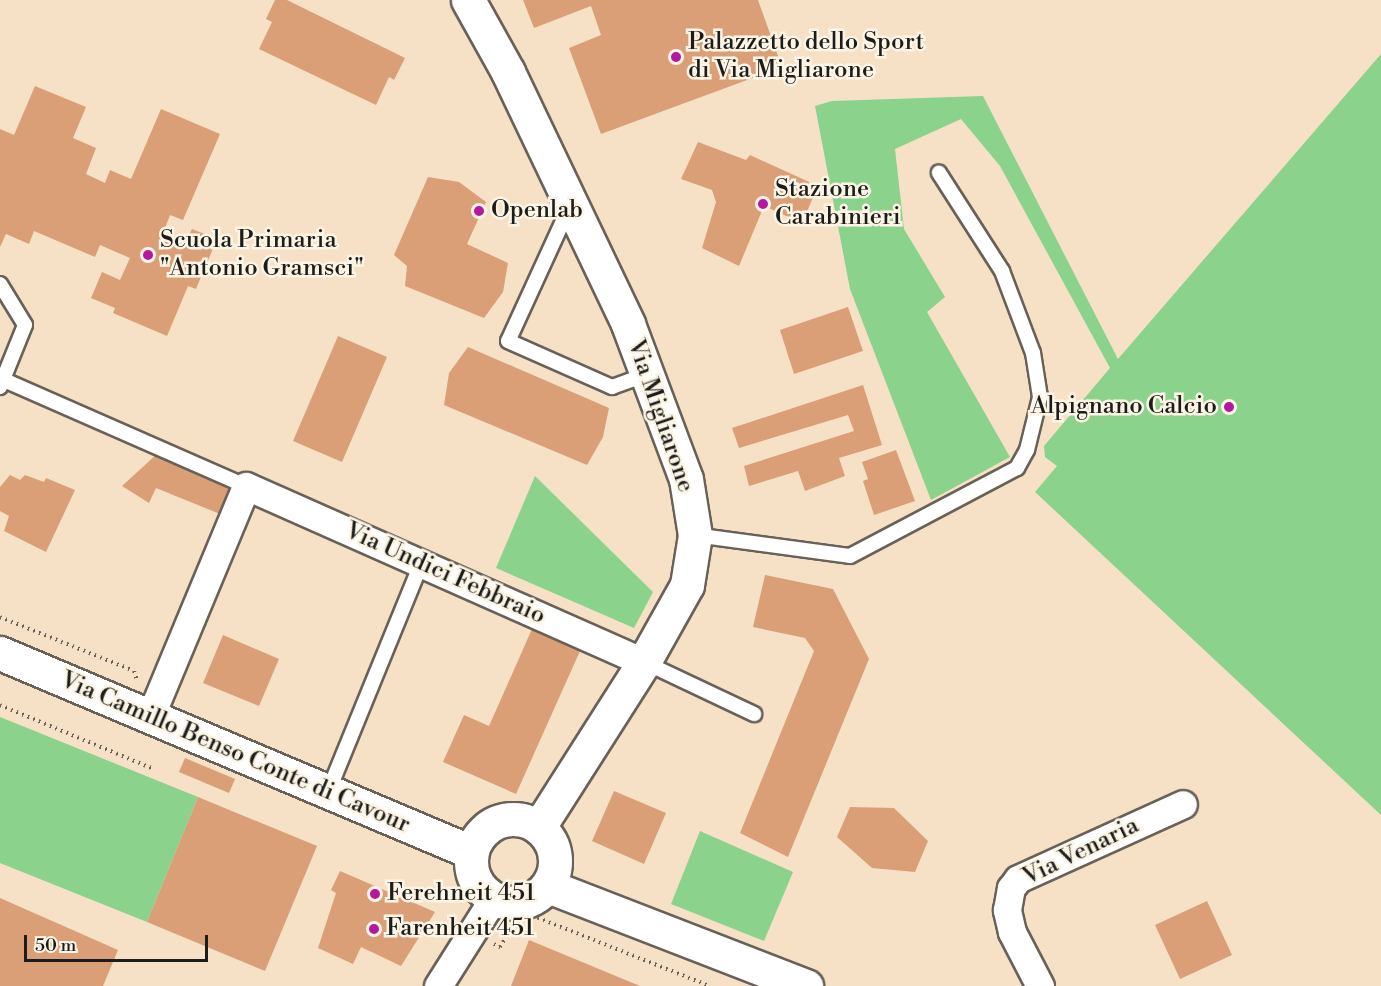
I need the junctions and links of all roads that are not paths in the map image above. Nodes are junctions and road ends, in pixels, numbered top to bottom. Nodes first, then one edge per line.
1 (468, 0) edge
2 (939, 173) dead end
3 (571, 203) junction
4 (0, 284) edge
5 (647, 374) junction
6 (2, 383) edge
7 (246, 486) junction
8 (695, 535) junction
9 (421, 564) junction
10 (0, 653) edge
11 (644, 662) junction
12 (754, 714) dead end
13 (150, 717) junction
14 (328, 792) junction
15 (1183, 804) dead end
16 (539, 827) junction
17 (471, 852) junction
18 (548, 886) junction
19 (493, 899) junction
20 (438, 986) edge
21 (806, 986) edge
22 (1040, 986) edge

1 - 3 main road, Via Migliarone
2 - 8 lane
3 - 5 main road, Via Migliarone
3 - 5 lane
4 - 6 lane
5 - 8 main road, Via Migliarone
6 - 7 lane
7 - 9 street, Via Undici Febbraio
7 - 13 street
8 - 11 main road, Via Migliarone
9 - 11 street, Via Undici Febbraio
9 - 14 lane
10 - 13 main road, Via Camillo Benso Conte di Cavour
11 - 12 lane
11 - 16 main road, Via Migliarone
13 - 14 main road, Via Camillo Benso Conte di Cavour
14 - 17 main road, Via Camillo Benso Conte di Cavour
15 - 22 street, Via Venaria
16 - 17 main road
16 - 18 main road
17 - 19 main road
18 - 19 main road
18 - 21 main road
19 - 20 street

